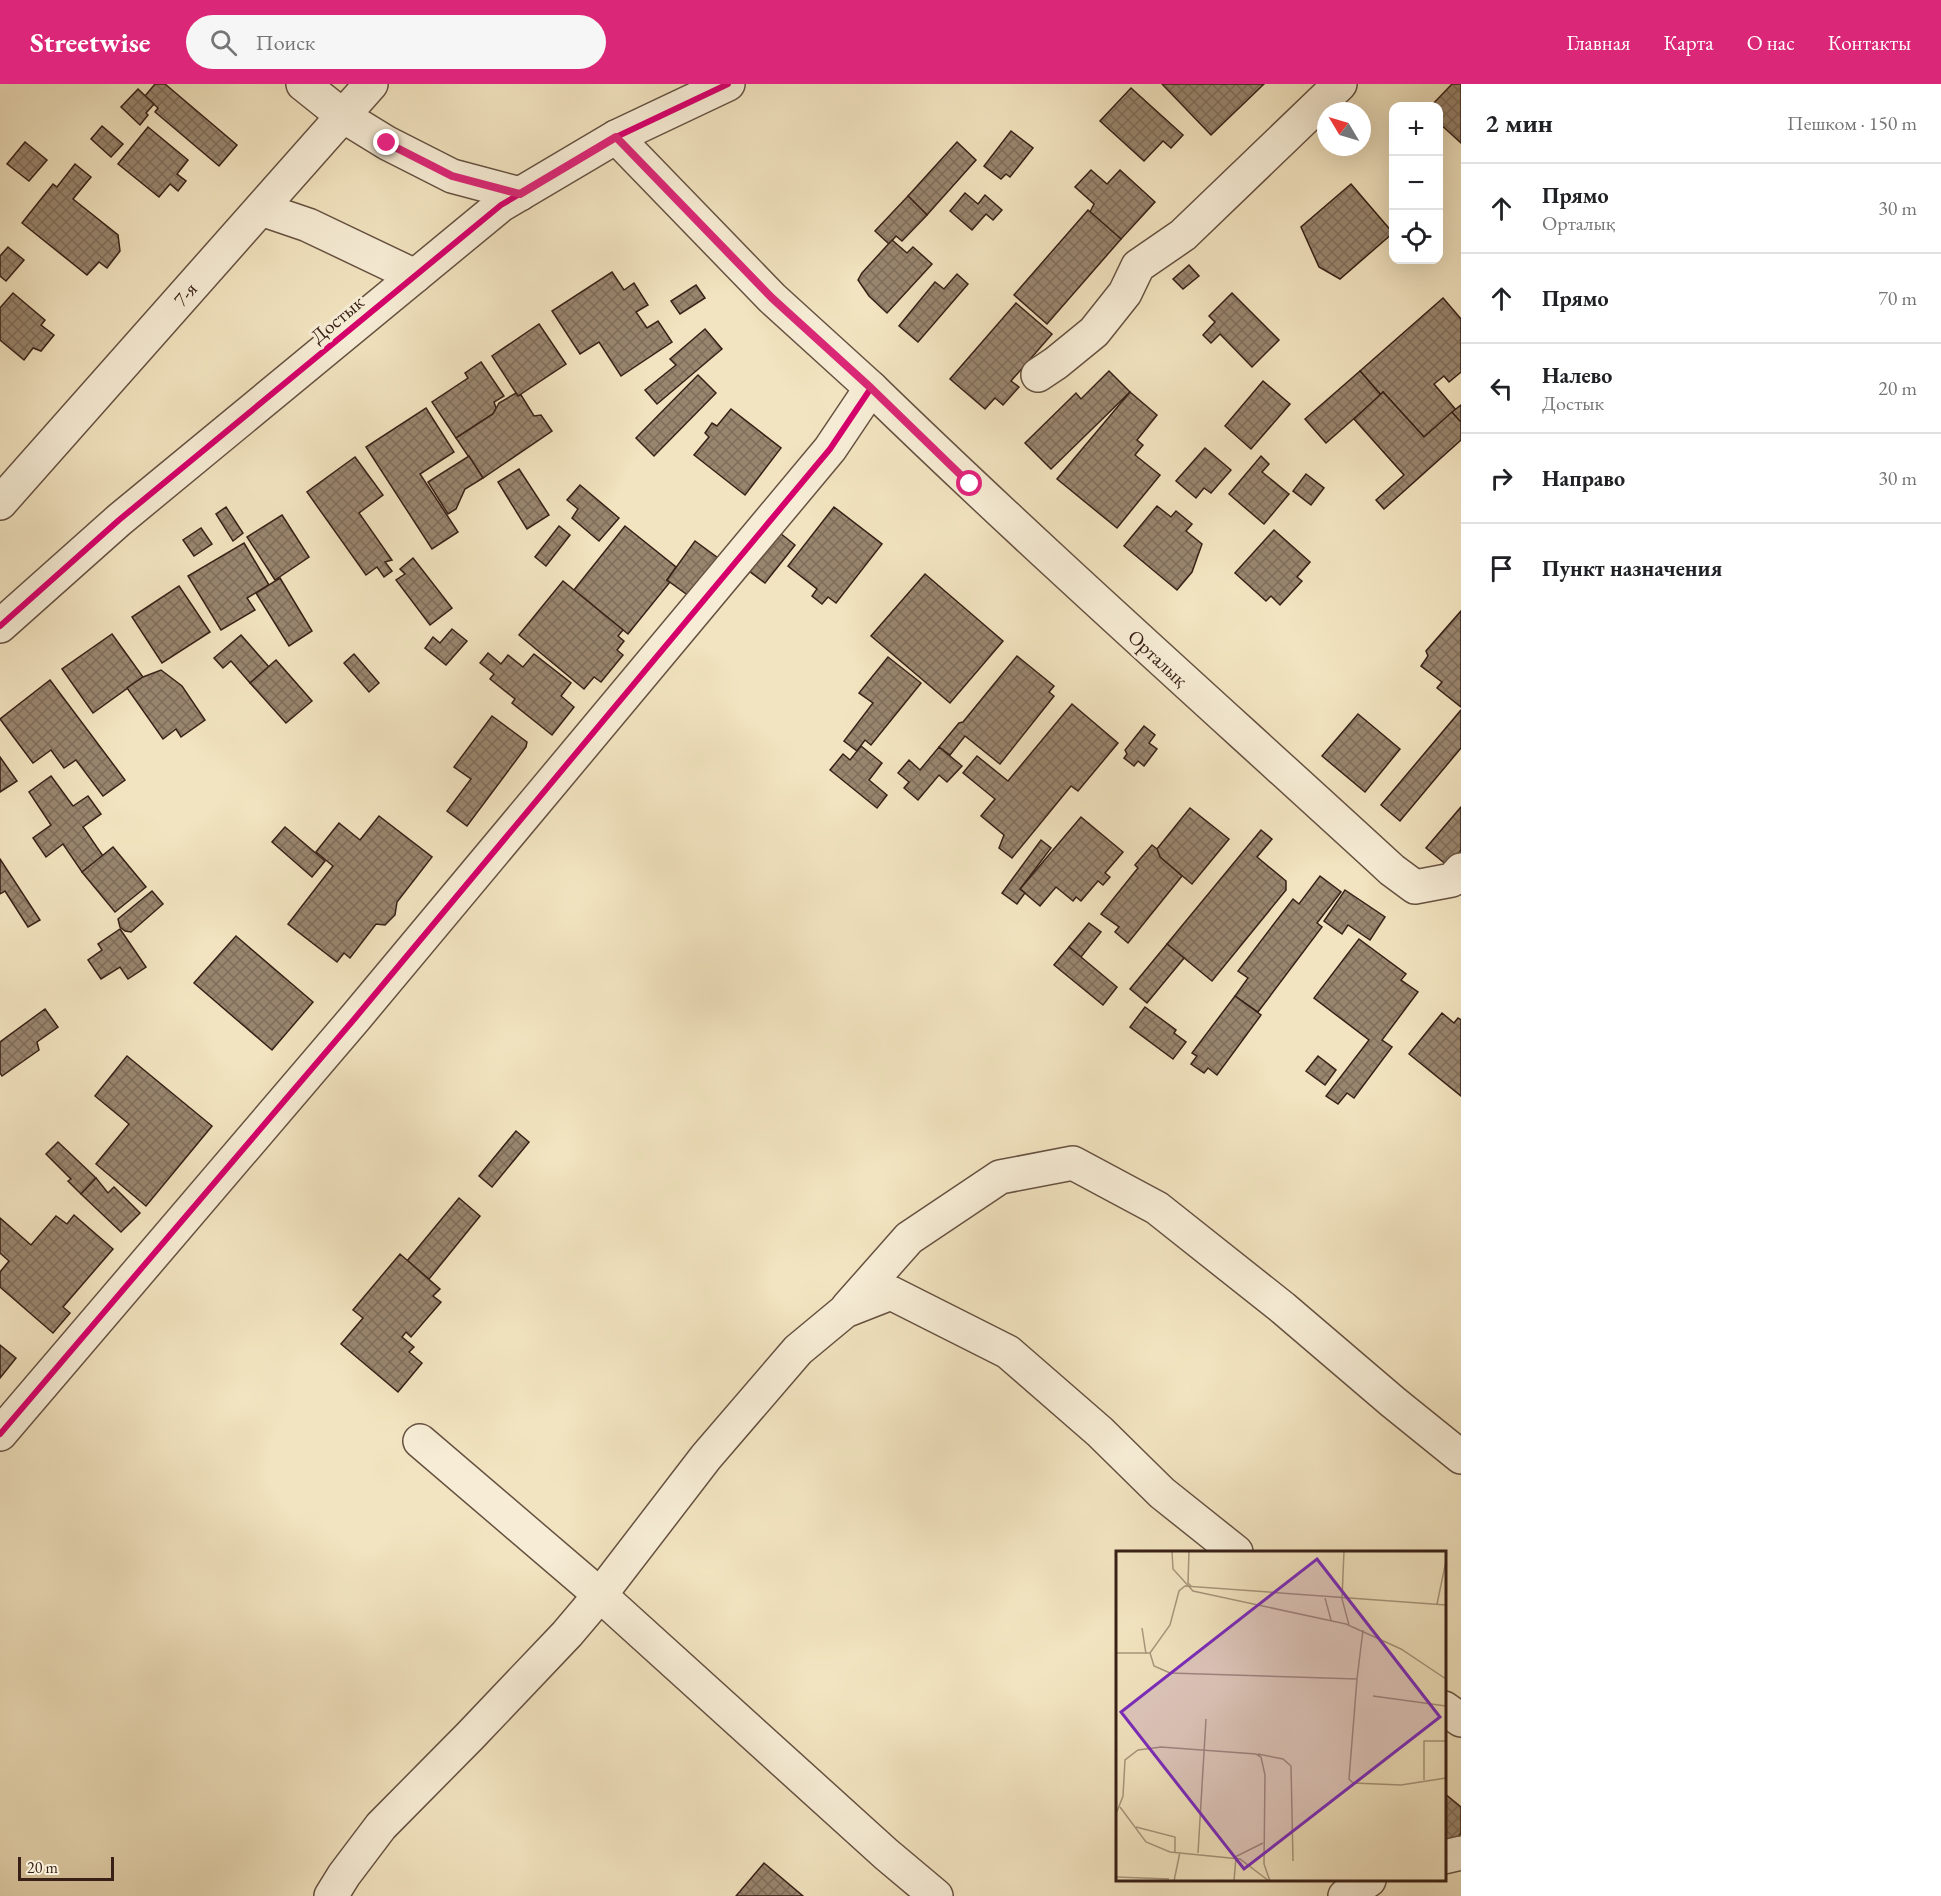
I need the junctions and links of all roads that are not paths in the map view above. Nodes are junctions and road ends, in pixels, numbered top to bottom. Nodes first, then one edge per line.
1 (303, 84) edge
2 (371, 84) edge
3 (728, 84) edge
4 (1340, 84) edge
5 (343, 116) junction
6 (616, 137) junction
7 (520, 194) junction
8 (261, 209) junction
9 (415, 276) junction
10 (1038, 375) dead end
11 (871, 388) junction
12 (0, 503) edge
13 (0, 626) edge
14 (1461, 870) edge
15 (845, 1311) junction
16 (0, 1434) edge
17 (420, 1441) dead end
18 (1461, 1457) edge
19 (1235, 1551) edge
20 (600, 1595) junction
21 (1446, 1709) edge
22 (1461, 1720) edge
23 (1461, 1853) edge
24 (1446, 1857) edge
25 (331, 1896) edge
26 (936, 1896) edge

1 - 5 street
2 - 5 street, 7-я
3 - 6 street, Достык
4 - 10 street
5 - 7 street
5 - 8 street, 7-я
6 - 7 street, Достык
6 - 11 street, Орталық
7 - 9 street, Достык
8 - 9 street
8 - 12 street, 7-я
9 - 13 street, Достык
11 - 14 street, Орталық
11 - 16 street
15 - 18 street
15 - 19 street
15 - 20 street
17 - 20 street
20 - 25 street
20 - 26 street
21 - 22 street
23 - 24 street

